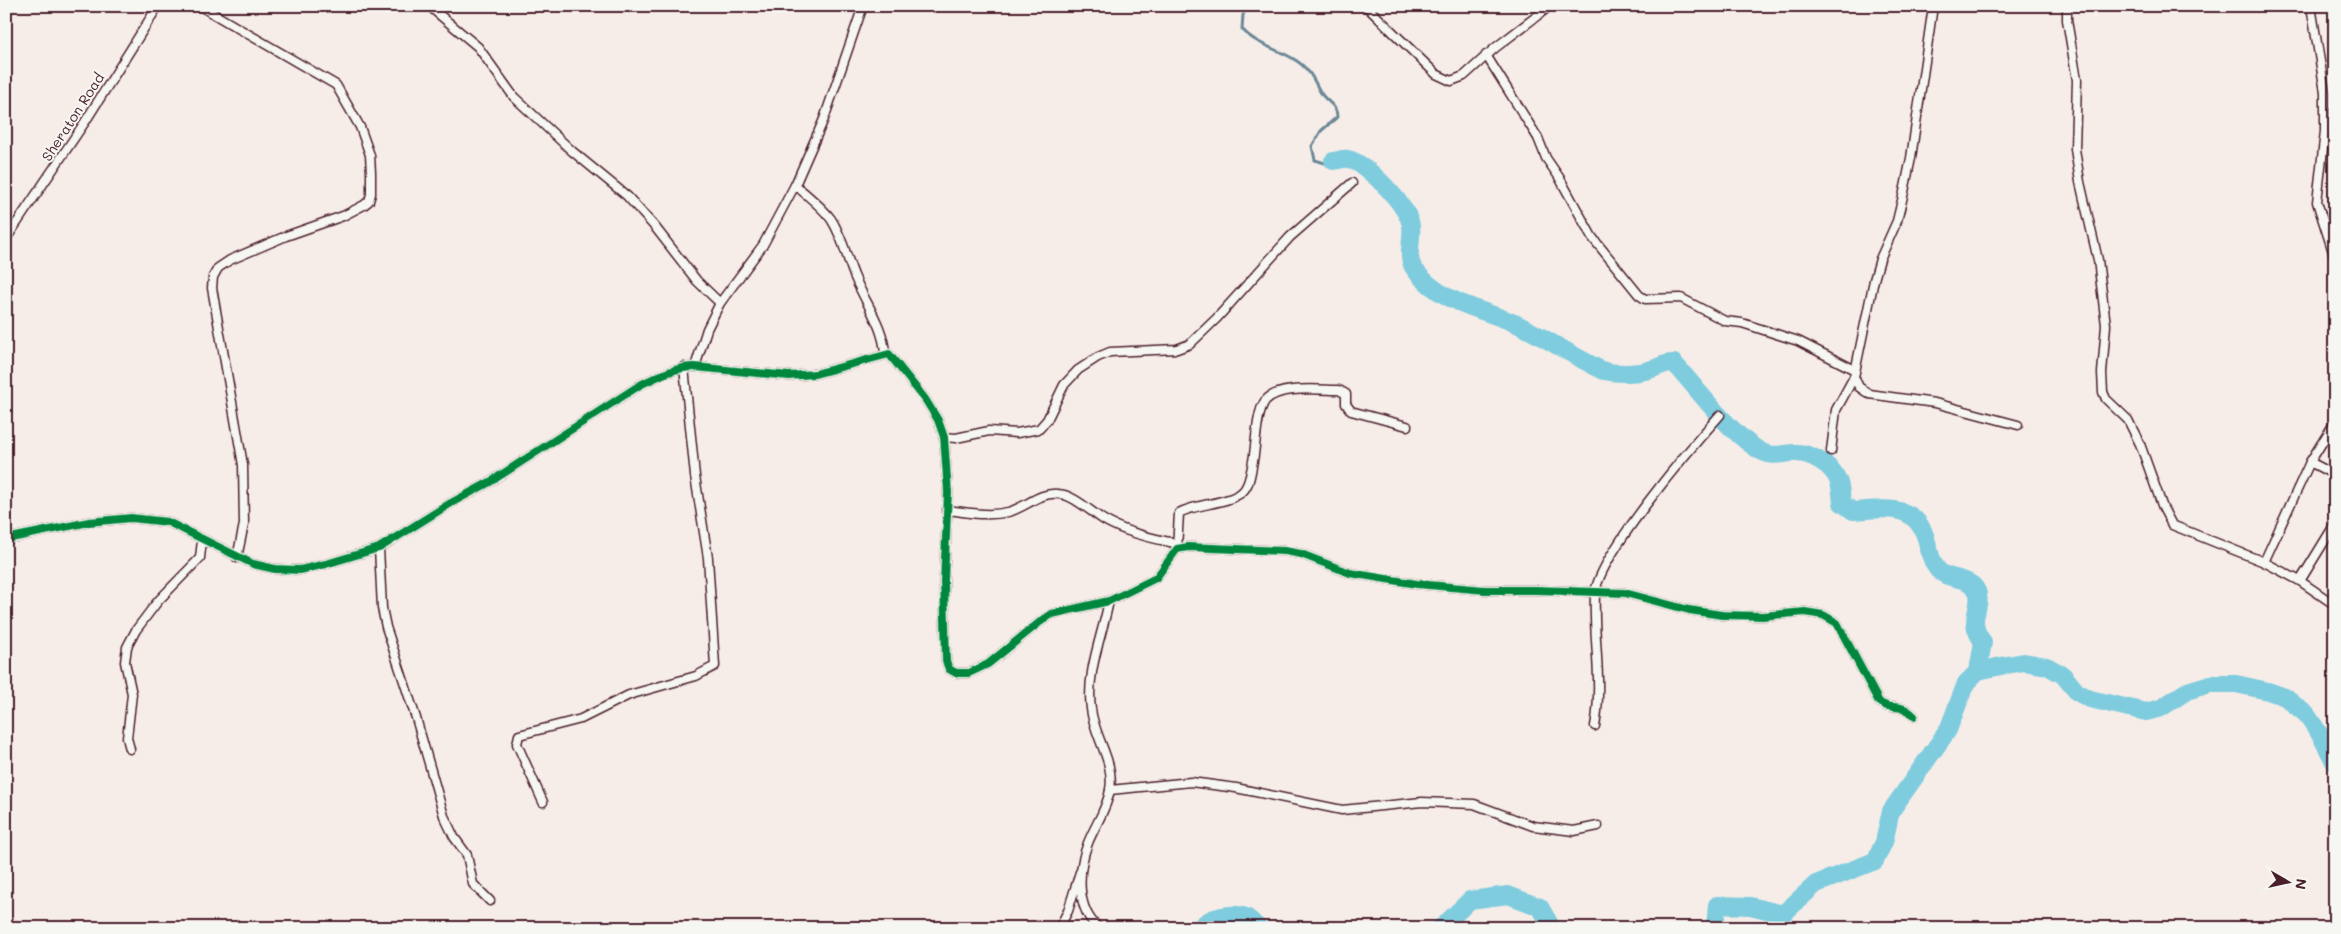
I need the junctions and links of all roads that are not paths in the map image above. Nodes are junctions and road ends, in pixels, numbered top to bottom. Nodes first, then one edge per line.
1 (158, 6) edge
2 (200, 6) edge
3 (429, 6) edge
4 (863, 6) edge
5 (1366, 6) edge
6 (1550, 6) edge
7 (1933, 6) edge
8 (2067, 6) edge
9 (2312, 6) edge
10 (1486, 55) junction
11 (1352, 183) dead end
12 (795, 185) junction
13 (6, 239) edge
14 (2335, 258) edge
15 (720, 302) junction
16 (885, 354) junction
17 (684, 367) junction
18 (695, 367) junction
19 (1854, 373) junction
20 (1720, 415) dead end
21 (2335, 422) edge
22 (2018, 425) dead end
23 (1407, 426) dead end
24 (944, 437) junction
25 (1831, 451) dead end
26 (2310, 462) junction
27 (2335, 475) edge
28 (947, 510) junction
29 (2335, 524) edge
30 (6, 540) edge
31 (202, 540) junction
32 (1177, 547) junction
33 (379, 548) junction
34 (237, 558) junction
35 (2264, 562) junction
36 (2300, 581) junction
37 (1595, 592) junction
38 (1109, 601) junction
39 (2335, 605) edge
40 (1914, 716) dead end
41 (1595, 726) dead end
42 (130, 748) dead end
43 (1110, 790) junction
44 (543, 802) dead end
45 (1598, 826) dead end
46 (1083, 860) junction
47 (490, 901) dead end
48 (1059, 928) edge
49 (1099, 928) edge

1 - 13 street, Sheraton Road
2 - 34 street
3 - 15 street
4 - 12 street
5 - 10 street
6 - 10 street
7 - 19 street
8 - 35 street
9 - 14 street
10 - 19 street
11 - 24 street
12 - 15 street
12 - 16 street
15 - 18 street
16 - 18 street
16 - 24 street
17 - 18 street
17 - 33 street
17 - 44 street
19 - 22 street
19 - 25 street
20 - 37 street
21 - 26 street
23 - 32 street
24 - 28 street
26 - 27 street
26 - 35 street
28 - 32 street
28 - 38 street
29 - 36 street
30 - 31 street
31 - 34 street
31 - 42 street
32 - 37 street
32 - 38 street
33 - 34 street
33 - 47 street
35 - 36 street
36 - 39 street
37 - 40 street
37 - 41 street
38 - 43 street
43 - 45 street
43 - 46 street
46 - 48 street
46 - 49 street

